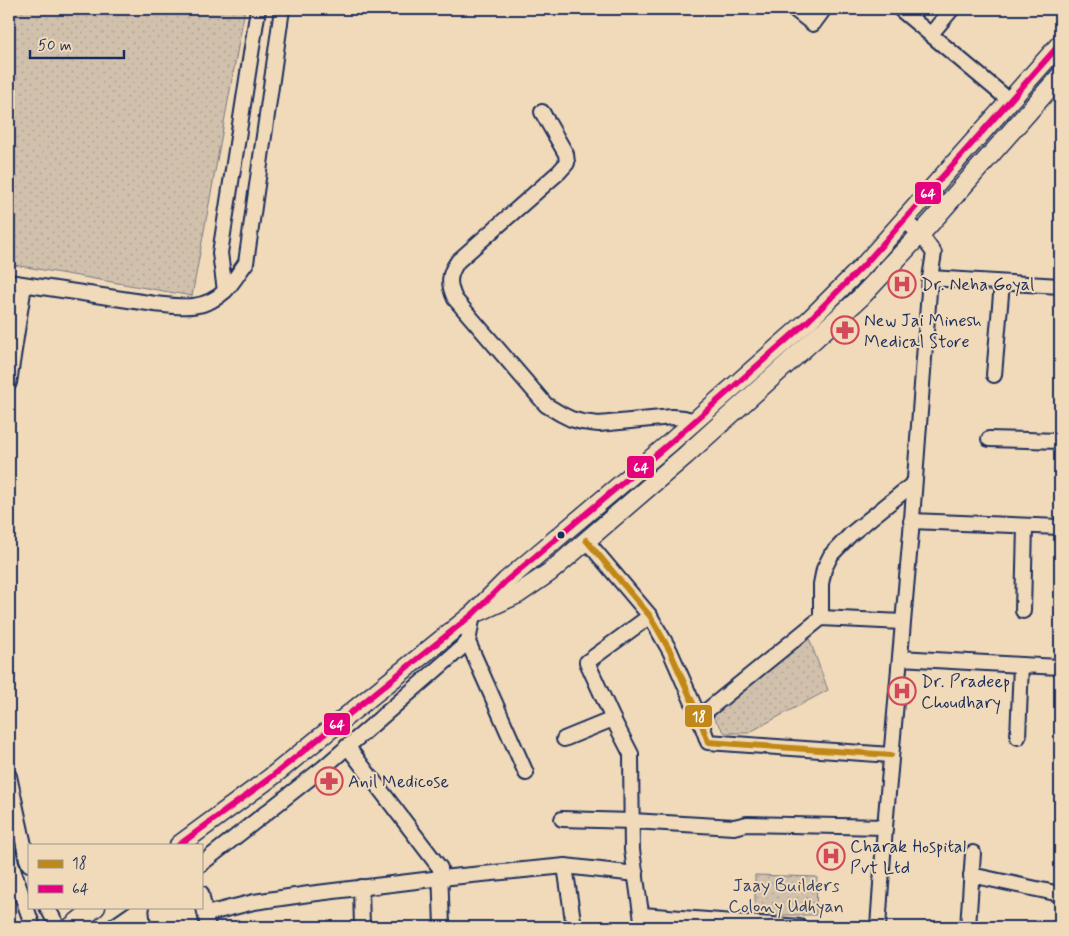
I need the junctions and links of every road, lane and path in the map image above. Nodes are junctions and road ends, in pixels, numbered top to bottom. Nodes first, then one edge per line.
1 (258, 9) edge
2 (282, 9) edge
3 (794, 9) edge
4 (824, 9) edge
5 (900, 9) edge
6 (952, 9) edge
7 (931, 34) junction
8 (1058, 51) edge
9 (1060, 76) edge
10 (1010, 101) junction
11 (542, 112) dead end
12 (904, 220) junction
13 (920, 234) junction
14 (930, 278) junction
15 (9, 282) edge
16 (1002, 283) junction
17 (24, 285) junction
18 (1060, 286) edge
19 (225, 291) junction
20 (994, 375) dead end
21 (9, 383) edge
22 (709, 409) junction
23 (695, 421) junction
24 (722, 423) junction
25 (990, 438) dead end
26 (1060, 441) edge
27 (914, 483) junction
28 (911, 521) junction
29 (1025, 526) junction
30 (1060, 527) edge
31 (586, 540) junction
32 (1023, 610) dead end
33 (473, 614) junction
34 (650, 616) junction
35 (821, 618) junction
36 (902, 622) junction
37 (468, 642) junction
38 (900, 658) junction
39 (1022, 665) junction
40 (1060, 667) edge
41 (699, 717) junction
42 (613, 719) junction
43 (1018, 737) dead end
44 (564, 739) dead end
45 (348, 746) junction
46 (891, 755) junction
47 (526, 772) dead end
48 (9, 776) edge
49 (562, 819) dead end
50 (632, 821) junction
51 (885, 828) junction
52 (180, 844) edge
53 (973, 853) dead end
54 (9, 854) edge
55 (28, 862) edge
56 (202, 863) edge
57 (565, 866) junction
58 (636, 874) junction
59 (971, 875) junction
60 (441, 878) junction
61 (361, 887) junction
62 (1060, 894) edge
63 (202, 898) edge
64 (48, 908) edge
65 (95, 908) edge
66 (141, 908) edge
67 (207, 921) edge
68 (642, 921) edge
69 (33, 927) edge
70 (58, 927) edge
71 (71, 927) edge
72 (113, 927) edge
73 (144, 927) edge
74 (362, 927) edge
75 (442, 927) edge
76 (574, 927) edge
77 (800, 927) edge
78 (878, 927) edge
79 (968, 927) edge

1 - 19 street
2 - 19 street
3 - 4 street
5 - 7 street
6 - 7 street
7 - 10 street
8 - 10 main road
9 - 13 main road
10 - 12 main road
11 - 23 street
12 - 13 street
12 - 22 main road
13 - 14 street
13 - 24 main road
14 - 16 street
14 - 27 street
15 - 17 street
16 - 18 street
16 - 20 street
17 - 19 street
17 - 21 street
22 - 23 main road
22 - 24 main road
23 - 33 main road
24 - 31 main road
25 - 26 street
27 - 28 street
27 - 35 street
28 - 29 street
28 - 36 street
29 - 30 street
29 - 32 street
31 - 33 main road
31 - 34 street
33 - 37 street
33 - 52 main road
34 - 41 street
34 - 42 street
35 - 36 street
35 - 41 street
36 - 38 street
37 - 45 street
37 - 47 street
38 - 39 street
38 - 46 street
39 - 40 street
39 - 43 street
41 - 46 street
42 - 44 street
42 - 50 street
45 - 56 street
45 - 60 street
46 - 51 street
48 - 55 street
49 - 50 street
50 - 51 street
50 - 58 street
51 - 78 street
53 - 59 street
54 - 69 street
57 - 58 street
57 - 60 street
57 - 76 street
58 - 68 street
59 - 62 street
59 - 79 street
60 - 61 street
60 - 75 street
61 - 67 street
61 - 74 street
63 - 67 street
64 - 70 street
65 - 71 main road
66 - 72 street
66 - 73 street
68 - 77 street

